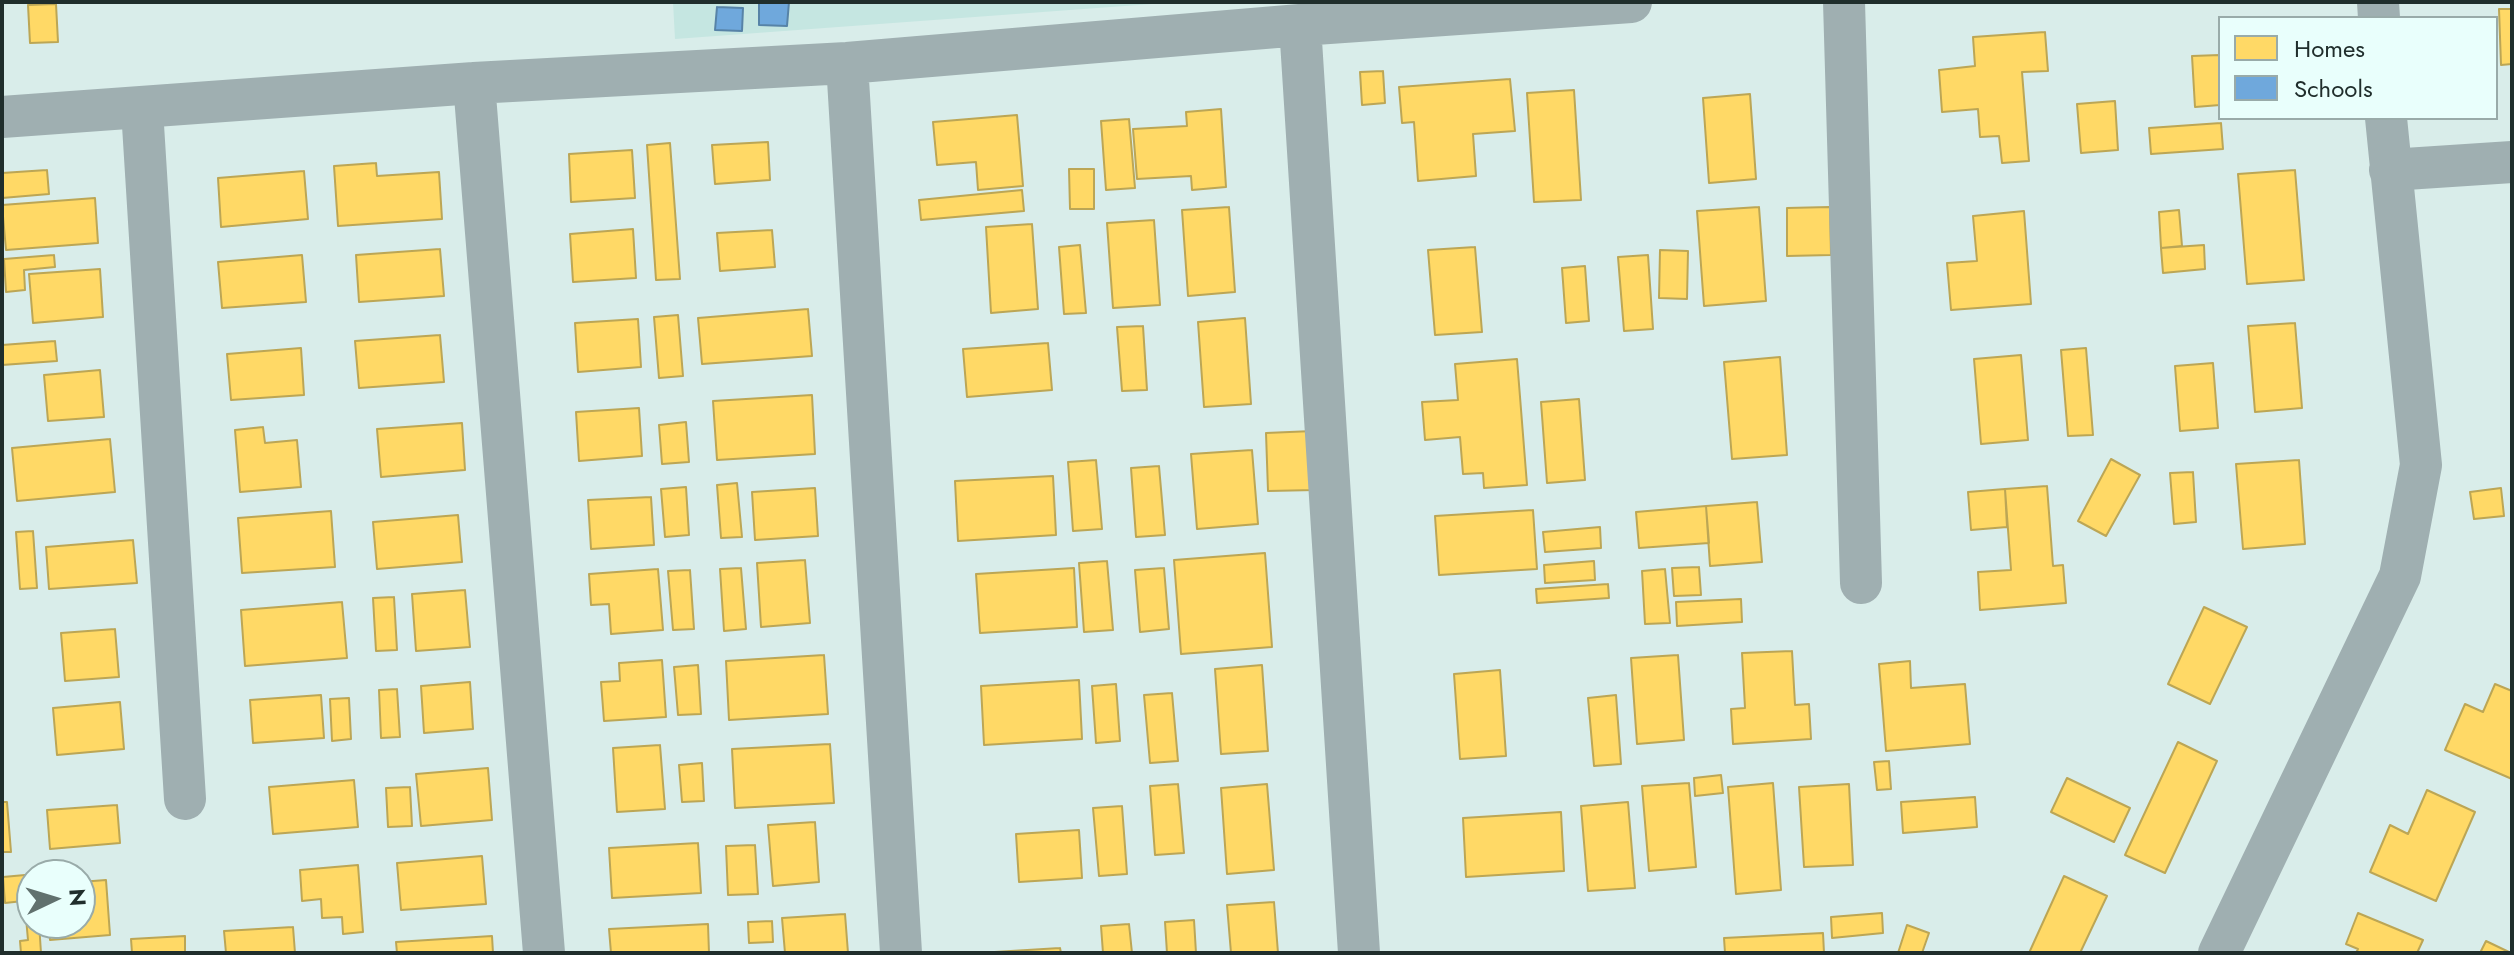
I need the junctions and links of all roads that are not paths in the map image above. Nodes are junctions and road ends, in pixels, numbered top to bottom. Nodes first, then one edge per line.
1 (1631, 2) edge
2 (1844, 2) edge
3 (1300, 25) junction
4 (847, 63) junction
5 (474, 83) junction
6 (142, 109) junction
7 (2, 117) edge
8 (2386, 120) edge
9 (2512, 162) edge
10 (2390, 170) junction
11 (1861, 583) dead end
12 (185, 799) dead end
13 (544, 953) edge
14 (901, 953) edge
15 (1359, 953) edge
16 (2219, 953) edge

1 - 3 street
2 - 11 street
3 - 4 street
3 - 15 street
4 - 5 street
4 - 14 street
5 - 6 street
5 - 13 street
6 - 7 street
6 - 12 street
8 - 10 street
9 - 10 street
10 - 16 street

